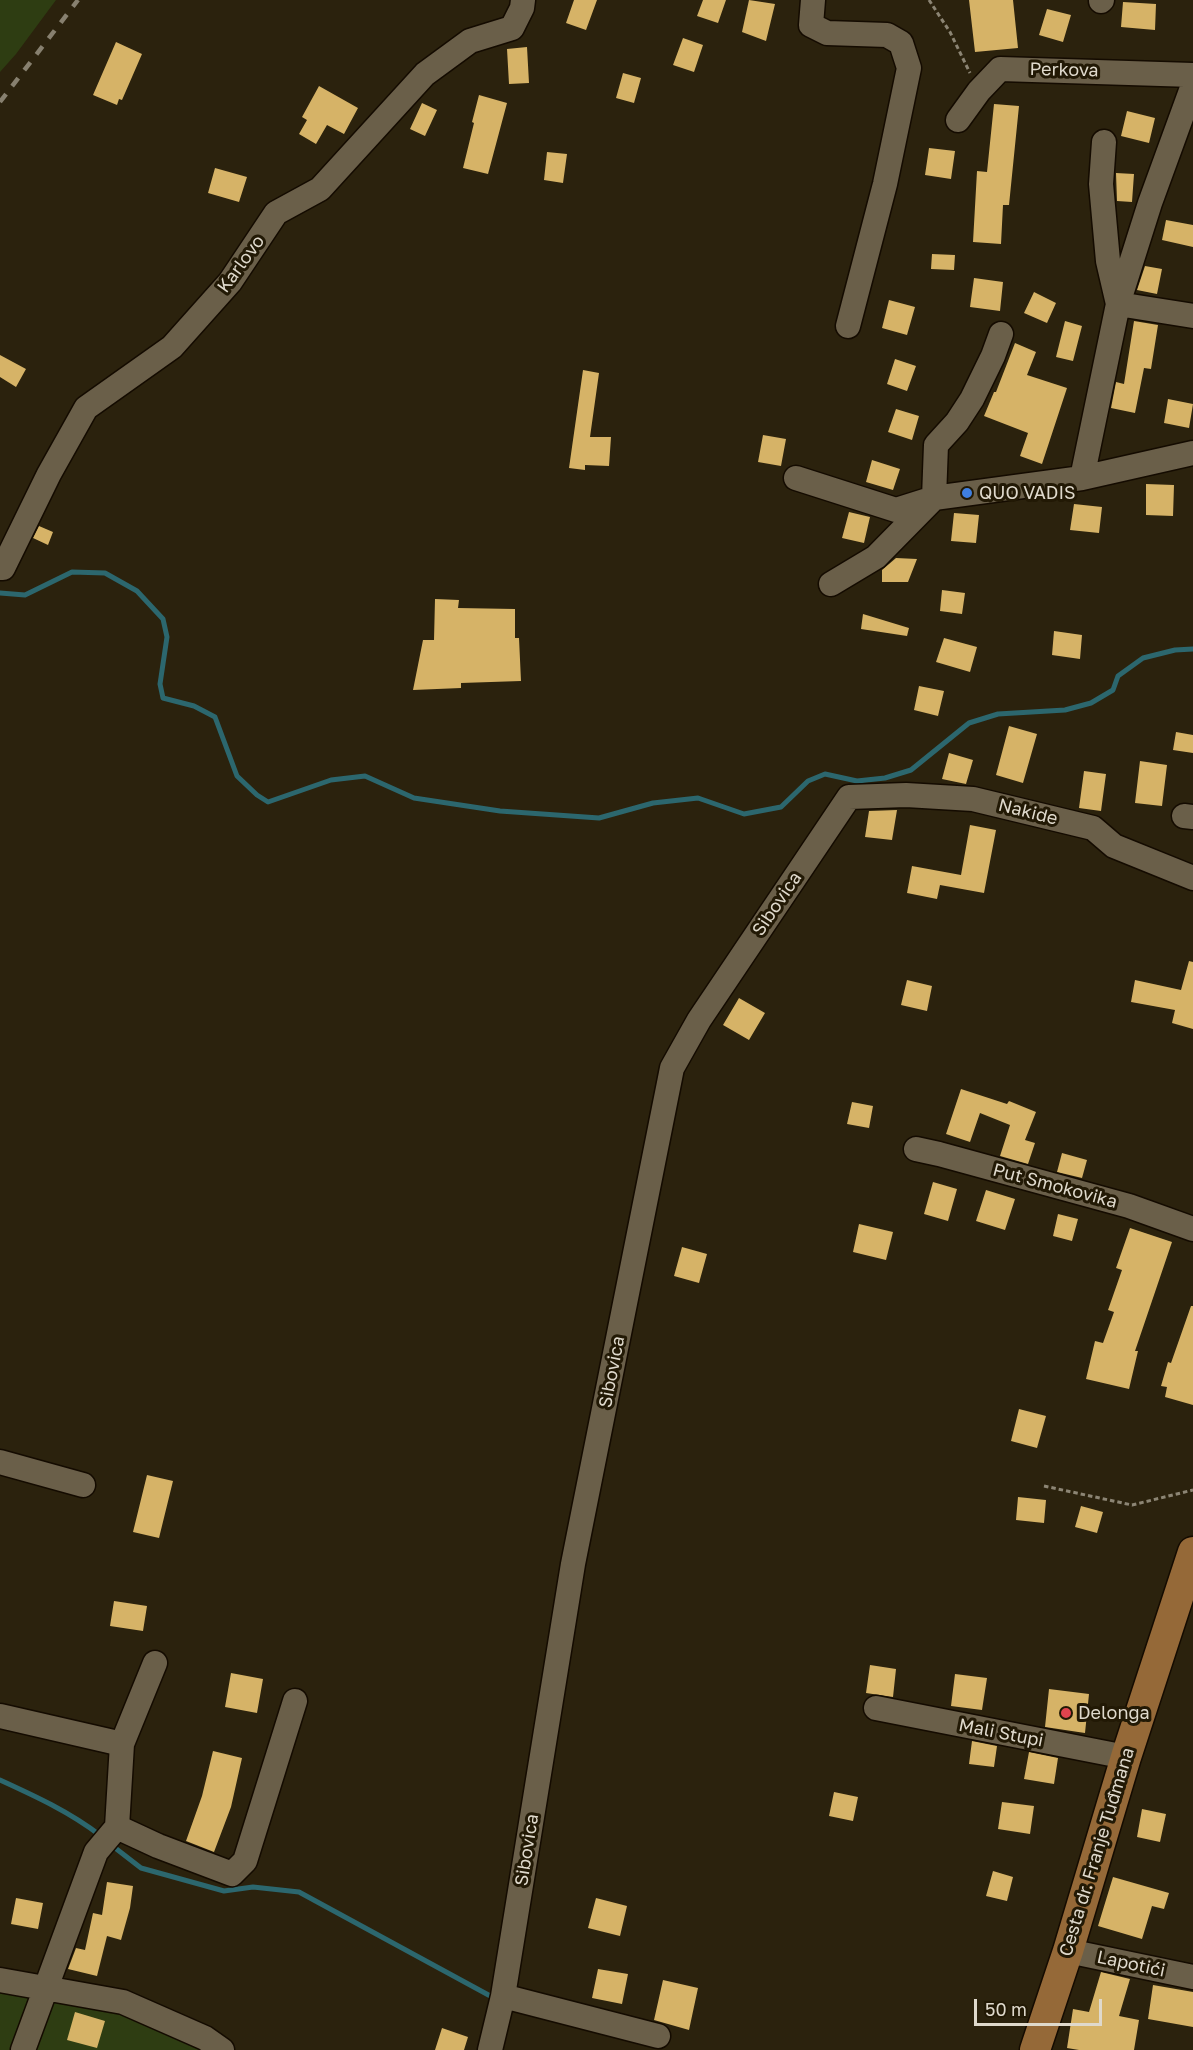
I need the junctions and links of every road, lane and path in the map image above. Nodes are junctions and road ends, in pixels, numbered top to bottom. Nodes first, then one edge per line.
1 (524, 0) edge
2 (813, 0) edge
3 (929, 0) edge
4 (1193, 75) edge
5 (1193, 85) edge
6 (979, 91) junction
7 (958, 120) dead end
8 (1104, 142) dead end
9 (1118, 304) junction
10 (1193, 316) edge
11 (848, 326) dead end
12 (1001, 334) dead end
13 (1193, 453) edge
14 (796, 478) dead end
15 (1082, 478) junction
16 (934, 498) junction
17 (0, 568) edge
18 (831, 584) dead end
19 (849, 797) joint
20 (1193, 878) edge
21 (916, 1149) dead end
22 (1193, 1229) edge
23 (0, 1462) edge
24 (83, 1485) dead end
25 (1044, 1486) dead end
26 (1193, 1490) edge
27 (1193, 1552) edge
28 (155, 1663) dead end
29 (295, 1701) dead end
30 (876, 1708) dead end
31 (0, 1716) edge
32 (122, 1744) junction
33 (1125, 1757) junction
34 (117, 1827) junction
35 (1068, 1951) junction
36 (1193, 1977) edge
37 (0, 1980) edge
38 (47, 1988) junction
39 (503, 1996) junction
40 (658, 2036) dead end
41 (210, 2046) edge
42 (23, 2050) edge
43 (490, 2050) edge
44 (1035, 2050) edge

1 - 17 street, Karlovo
2 - 11 street
3 - 6 path
4 - 6 street, Perkova
5 - 9 street
6 - 7 street, Perkova
8 - 9 street
9 - 10 street
9 - 15 street
12 - 16 street
13 - 15 street
14 - 16 street
15 - 16 street
16 - 18 street
19 - 20 street, Nakide
19 - 39 street, Sibovica
21 - 22 street, Put Smokovika
23 - 24 street
25 - 26 path
27 - 33 main road, Cesta dr. Franje Tuđmana
28 - 32 street
29 - 34 street
30 - 33 street, Mali Stupi
31 - 32 street
32 - 34 street
33 - 35 main road, Cesta dr. Franje Tuđmana
34 - 38 street
35 - 36 street, Lapotići
35 - 44 main road, Cesta dr. Franje Tuđmana
37 - 38 street
38 - 41 street
38 - 42 street
39 - 40 street
39 - 43 street, Sibovica

